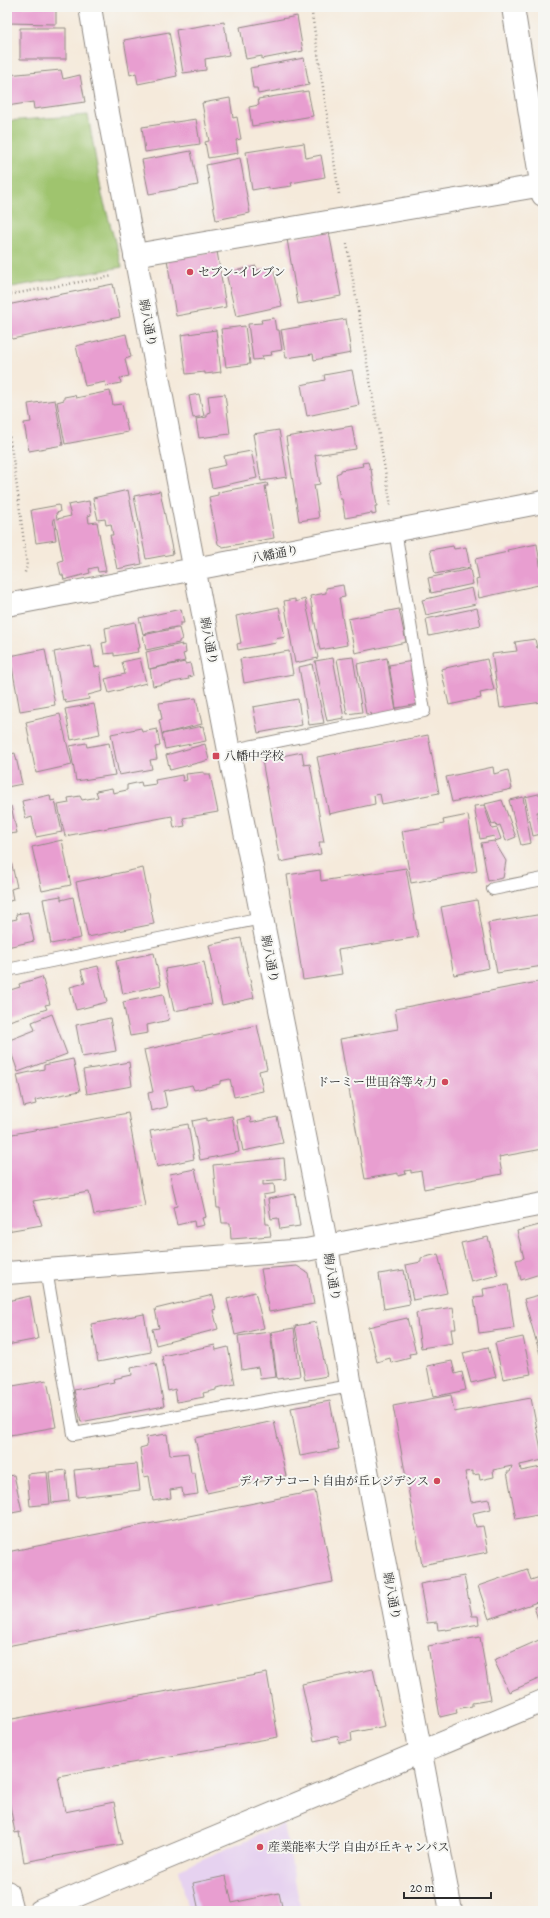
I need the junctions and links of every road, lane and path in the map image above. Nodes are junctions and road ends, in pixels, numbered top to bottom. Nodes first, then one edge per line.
1 (90, 7) edge
2 (312, 7) edge
3 (513, 7) edge
4 (542, 189) edge
5 (342, 219) junction
6 (137, 263) junction
7 (7, 294) edge
8 (7, 421) edge
9 (543, 502) edge
10 (396, 530) junction
11 (196, 570) junction
12 (12, 604) edge
13 (229, 751) junction
14 (543, 879) edge
15 (494, 889) dead end
16 (262, 918) junction
17 (7, 970) edge
18 (543, 1204) edge
19 (327, 1247) junction
20 (46, 1270) junction
21 (7, 1273) edge
22 (351, 1386) junction
23 (543, 1701) edge
24 (421, 1751) junction
25 (7, 1892) edge
26 (12, 1911) edge
27 (40, 1911) edge
28 (451, 1911) edge

1 - 6 street, 駒八通り
2 - 5 path
3 - 4 street
4 - 5 street
5 - 6 street
5 - 10 path
6 - 7 path
6 - 11 street, 駒八通り
8 - 12 path
9 - 10 street, 八幡通り
10 - 11 street, 八幡通り
10 - 13 lane
11 - 12 street, 八幡通り
11 - 13 street, 駒八通り
13 - 16 street, 駒八通り
14 - 15 lane
16 - 17 lane
16 - 19 street, 駒八通り
18 - 19 street
19 - 20 street
19 - 22 street, 駒八通り
20 - 21 street
20 - 22 lane
22 - 24 street, 駒八通り
23 - 24 street
24 - 27 street
24 - 28 street, 駒八通り
25 - 26 street

